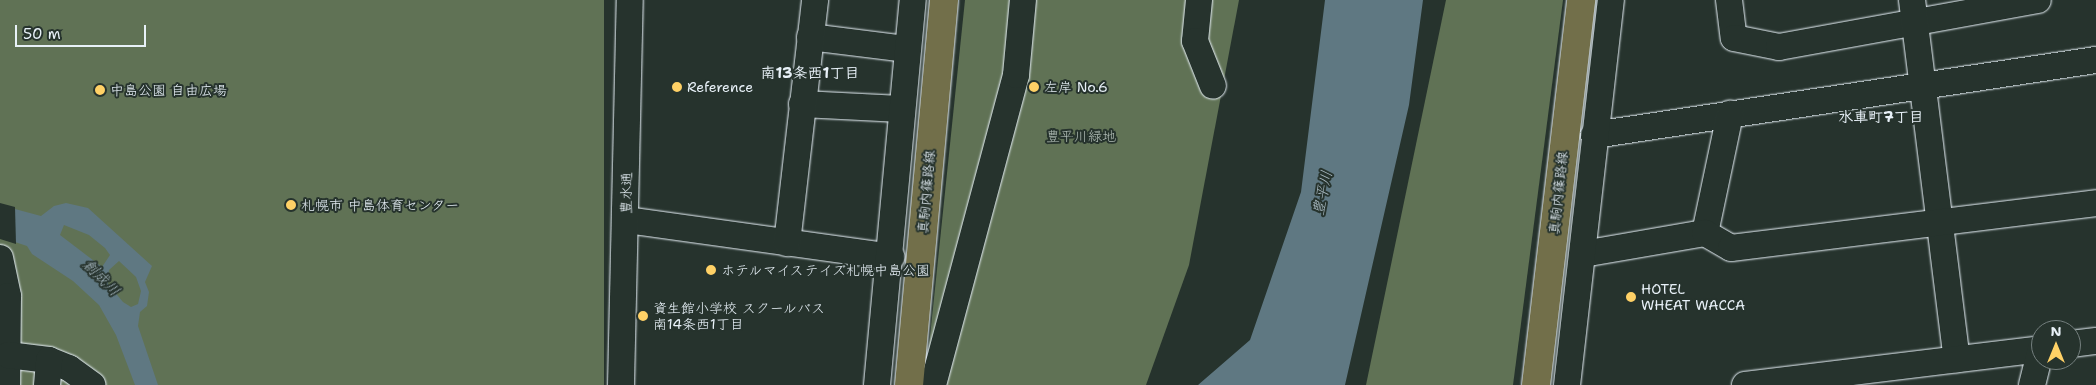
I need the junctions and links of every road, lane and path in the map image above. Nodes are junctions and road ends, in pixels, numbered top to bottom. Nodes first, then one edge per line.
1 (630, 0) edge
2 (815, 0) edge
3 (912, 0) edge
4 (944, 0) edge
5 (1023, 0) edge
6 (1199, 0) edge
7 (1581, 0) edge
8 (1611, 0) edge
9 (1729, 0) edge
10 (2038, 0) edge
11 (1913, 11) edge
12 (810, 37) junction
13 (907, 49) junction
14 (2096, 60) edge
15 (1923, 85) junction
16 (1213, 86) dead end
17 (802, 104) junction
18 (901, 109) junction
19 (1730, 114) junction
20 (1594, 135) junction
21 (2096, 203) edge
22 (626, 220) junction
23 (1941, 222) junction
24 (1705, 233) junction
25 (787, 243) junction
26 (1583, 254) junction
27 (890, 257) junction
28 (0, 258) edge
29 (2096, 341) edge
30 (2081, 343) edge
31 (2031, 350) edge
32 (8, 355) junction
33 (1957, 359) junction
34 (2036, 370) edge
35 (48, 373) edge
36 (1879, 377) edge
37 (7, 385) edge
38 (92, 385) edge
39 (621, 385) edge
40 (877, 385) edge
41 (909, 385) edge
42 (933, 385) edge
43 (1536, 385) edge
44 (1567, 385) edge
45 (1745, 385) edge
46 (2032, 385) edge

1 - 22 street, 豊水通
2 - 12 street
3 - 13 street
4 - 41 main road, 真駒内篠路線
5 - 42 street
6 - 16 street
7 - 43 main road, 真駒内篠路線
8 - 20 street
9 - 11 street
10 - 11 street
11 - 15 street
12 - 13 street
12 - 17 street
13 - 18 street
14 - 15 street
15 - 19 street
15 - 23 street
17 - 18 street
17 - 25 street
18 - 27 street
19 - 20 street
19 - 24 street
20 - 26 street
21 - 23 street
22 - 25 street
22 - 39 street, 豊水通
23 - 24 street
23 - 33 street
24 - 26 street
25 - 27 street
26 - 44 street
27 - 40 street
28 - 32 street
29 - 30 street
31 - 33 street
32 - 35 street
32 - 37 street
33 - 36 street
34 - 46 street
35 - 38 street
36 - 45 street

